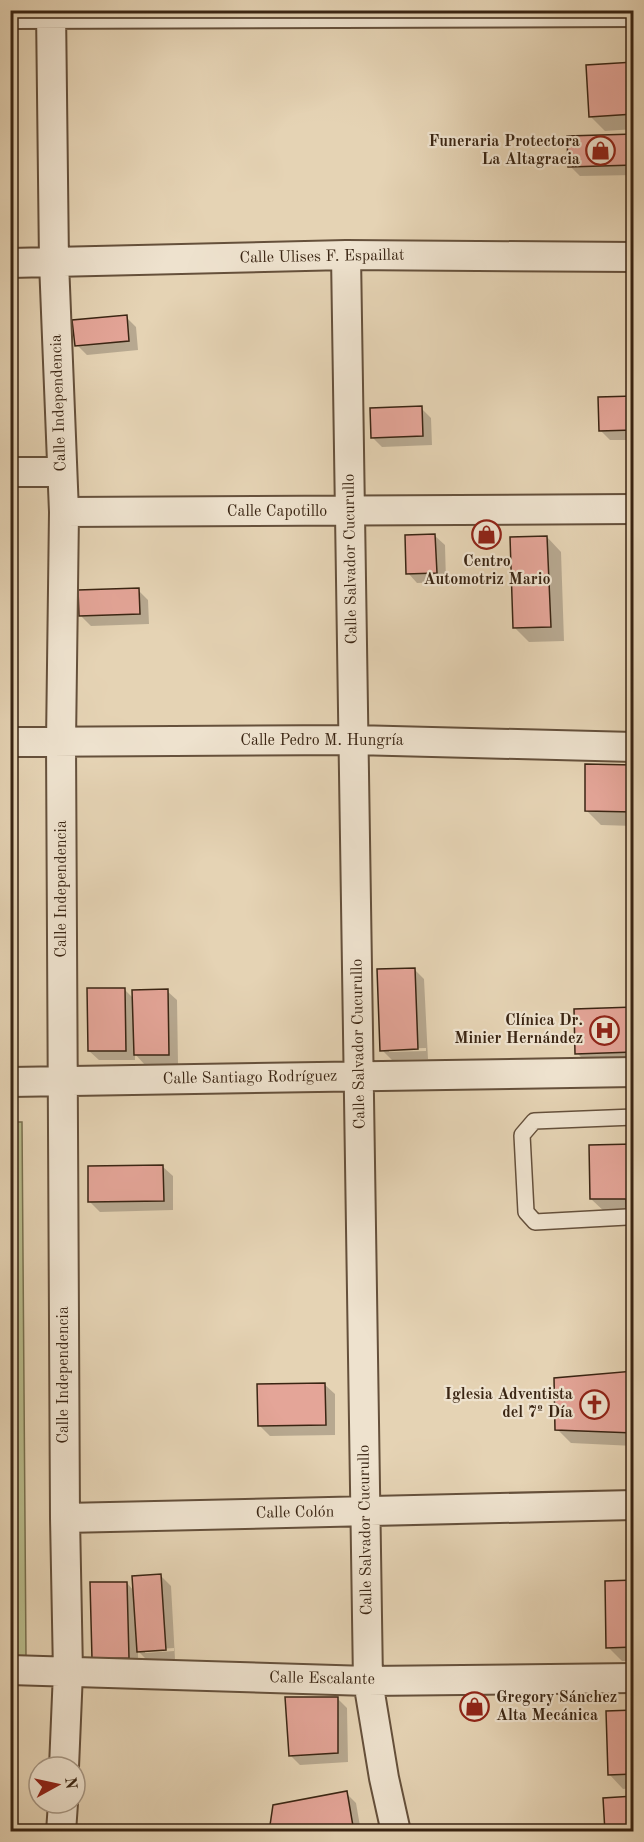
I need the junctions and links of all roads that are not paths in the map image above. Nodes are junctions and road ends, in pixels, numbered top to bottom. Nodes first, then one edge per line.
1 (51, 12) edge
2 (633, 12) edge
3 (10, 14) edge
4 (346, 255) junction
5 (633, 257) edge
6 (54, 262) junction
7 (10, 263) edge
8 (10, 472) edge
9 (61, 472) junction
10 (633, 509) edge
11 (63, 512) junction
12 (351, 512) junction
13 (354, 740) junction
14 (10, 742) edge
15 (61, 742) junction
16 (633, 747) edge
17 (633, 1072) edge
18 (359, 1076) junction
19 (63, 1081) junction
20 (10, 1082) edge
21 (633, 1117) edge
22 (627, 1216) dead end
23 (633, 1504) edge
24 (366, 1511) junction
25 (65, 1518) junction
26 (10, 1670) edge
27 (68, 1672) junction
28 (633, 1678) edge
29 (368, 1681) junction
30 (65, 1755) edge
31 (63, 1815) edge
32 (62, 1832) edge
33 (396, 1832) edge

1 - 2 street
1 - 3 street
1 - 6 street, Calle Independencia
4 - 5 street, Calle Ulises F. Espaillat
4 - 6 street, Calle Ulises F. Espaillat
4 - 12 street, Calle Salvador Cucurullo
6 - 7 street, Calle Ulises F. Espaillat
6 - 9 street, Calle Independencia
8 - 9 street
9 - 11 street, Calle Independencia
10 - 12 street, Calle Capotillo
11 - 12 street, Calle Capotillo
11 - 15 street, Calle Independencia
12 - 13 street, Calle Salvador Cucurullo
13 - 15 street, Calle Pedro M. Hungría
13 - 16 street, Calle Pedro M. Hungría
13 - 18 street, Calle Salvador Cucurullo
14 - 15 street, Calle Pedro M. Hungría
15 - 19 street, Calle Independencia
17 - 18 street, Calle Santiago Rodríguez
18 - 19 street, Calle Santiago Rodríguez
18 - 24 street, Calle Salvador Cucurullo
19 - 20 street, Calle Santiago Rodríguez
19 - 25 street, Calle Independencia
21 - 22 lane
23 - 24 street, Calle Colón
24 - 25 street, Calle Colón
24 - 29 street, Calle Salvador Cucurullo
25 - 27 street, Calle Independencia
26 - 27 street, Calle Escalante
27 - 29 street, Calle Escalante
27 - 30 street, Calle Independencia
28 - 29 street, Calle Escalante
29 - 33 street, Calle Salvador Cucurullo
31 - 32 street

